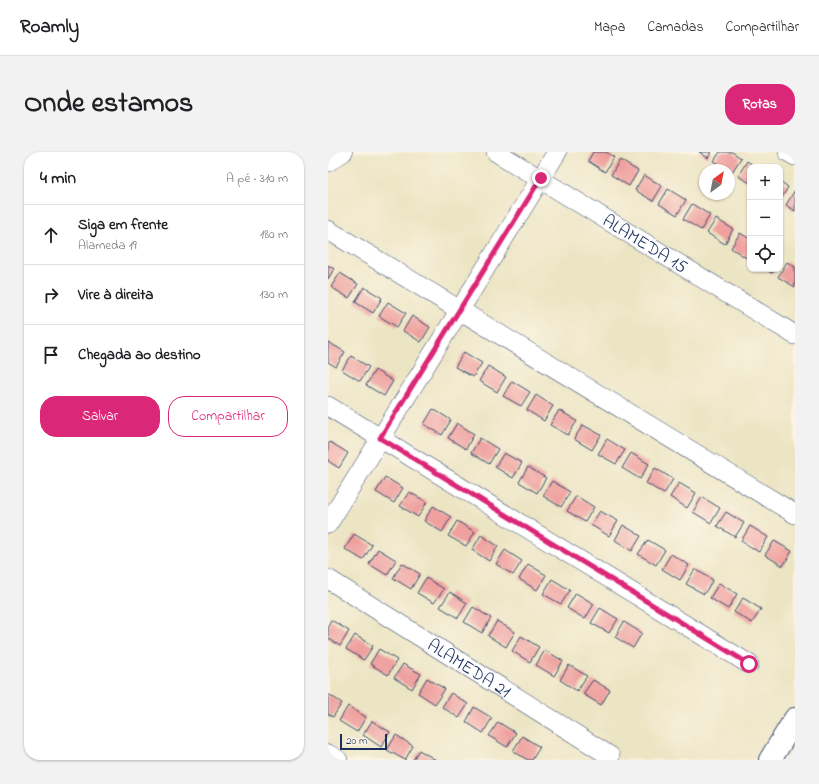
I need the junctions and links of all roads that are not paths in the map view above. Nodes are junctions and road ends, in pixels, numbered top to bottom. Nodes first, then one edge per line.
1 (343, 152) edge
2 (496, 152) edge
3 (557, 152) edge
4 (788, 152) edge
5 (795, 156) edge
6 (328, 162) edge
7 (541, 178) junction
8 (328, 230) edge
9 (461, 310) junction
10 (795, 335) edge
11 (328, 406) edge
12 (380, 438) junction
13 (795, 514) edge
14 (328, 524) edge
15 (328, 579) edge
16 (749, 664) dead end
17 (795, 719) edge
18 (328, 754) edge
19 (610, 756) dead end
20 (338, 760) edge
21 (770, 760) edge

1 - 6 street
2 - 7 street, ALAMEDA 15
3 - 7 street
4 - 5 street
7 - 9 street
7 - 10 street, ALAMEDA 15
8 - 9 street
9 - 12 street
9 - 13 street
11 - 12 street
12 - 14 street
12 - 16 street
15 - 19 street, ALAMEDA 21
17 - 21 street
18 - 20 street

